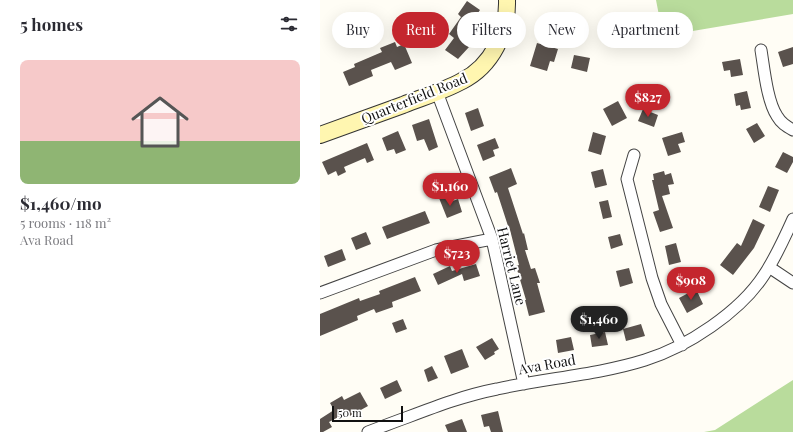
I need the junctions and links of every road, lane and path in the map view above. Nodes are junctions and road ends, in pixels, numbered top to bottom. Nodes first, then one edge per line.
1 (507, 0) edge
2 (761, 50) dead end
3 (437, 92) junction
4 (793, 130) edge
5 (320, 135) edge
6 (634, 155) dead end
7 (793, 219) edge
8 (492, 239) junction
9 (769, 267) junction
10 (793, 284) edge
11 (320, 293) edge
12 (682, 345) junction
13 (524, 384) junction
14 (368, 432) edge

1 - 3 street, Quarterfield Road
2 - 4 street
3 - 5 street, Quarterfield Road
3 - 8 street, Harriet Lane
6 - 12 street
7 - 9 street, Ava Road
8 - 11 street
8 - 13 street, Harriet Lane
9 - 10 street
9 - 12 street, Ava Road
12 - 13 street, Ava Road
13 - 14 street, Ava Road

